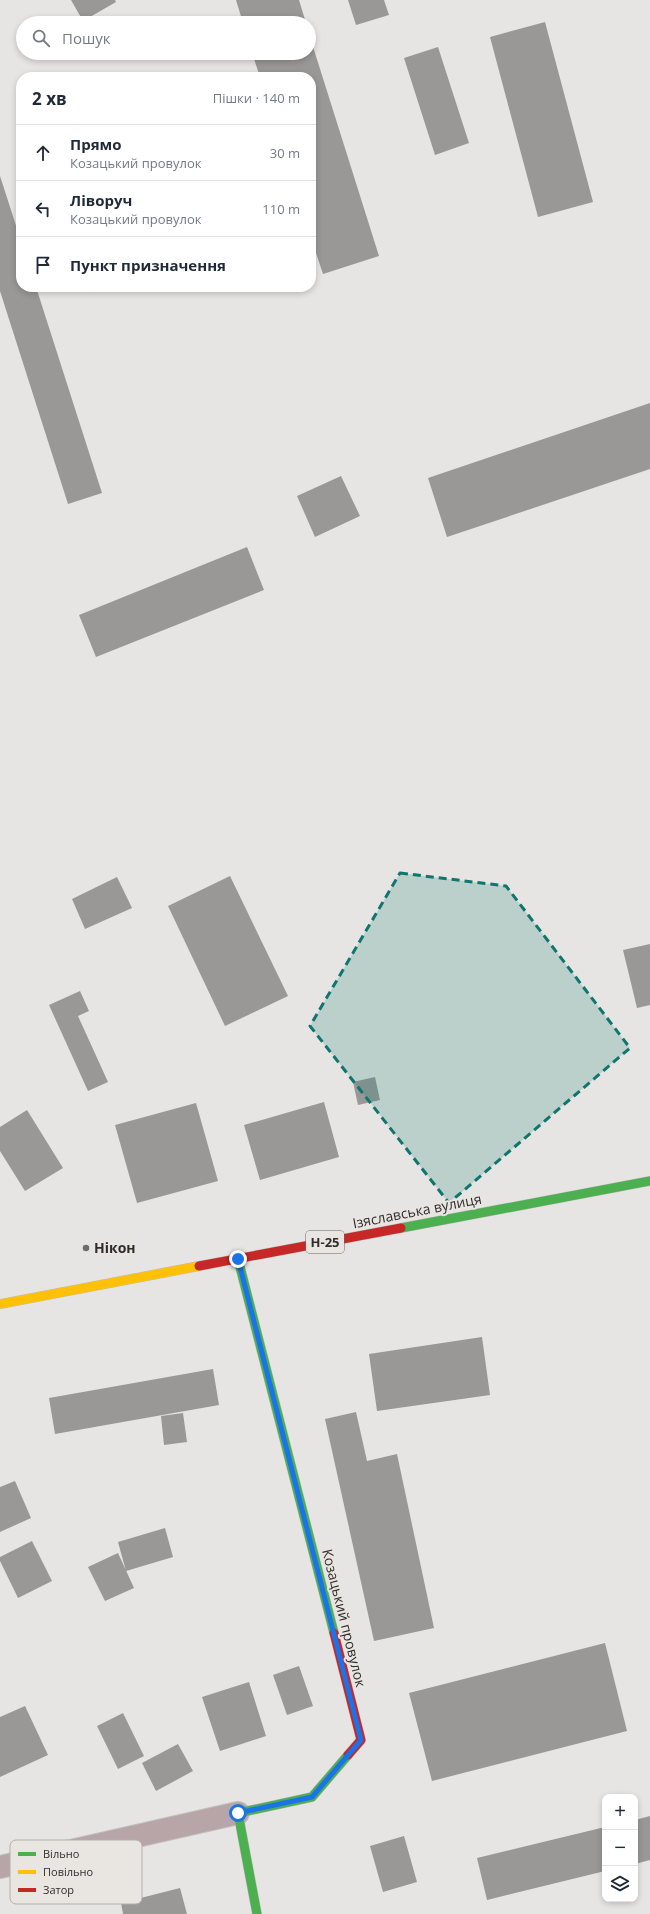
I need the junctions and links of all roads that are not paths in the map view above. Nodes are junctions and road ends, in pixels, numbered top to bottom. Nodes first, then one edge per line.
1 (650, 1181) edge
2 (238, 1259) junction
3 (0, 1304) edge
4 (238, 1813) junction
5 (119, 1840) edge
6 (10, 1865) edge
7 (0, 1867) edge
8 (257, 1914) edge

1 - 2 street, Ізяславська вулиця / Н-25
2 - 3 street, Ізяславська вулиця / Н-25
2 - 4 street, Козацький провулок
4 - 5 street
4 - 8 street
6 - 7 street

